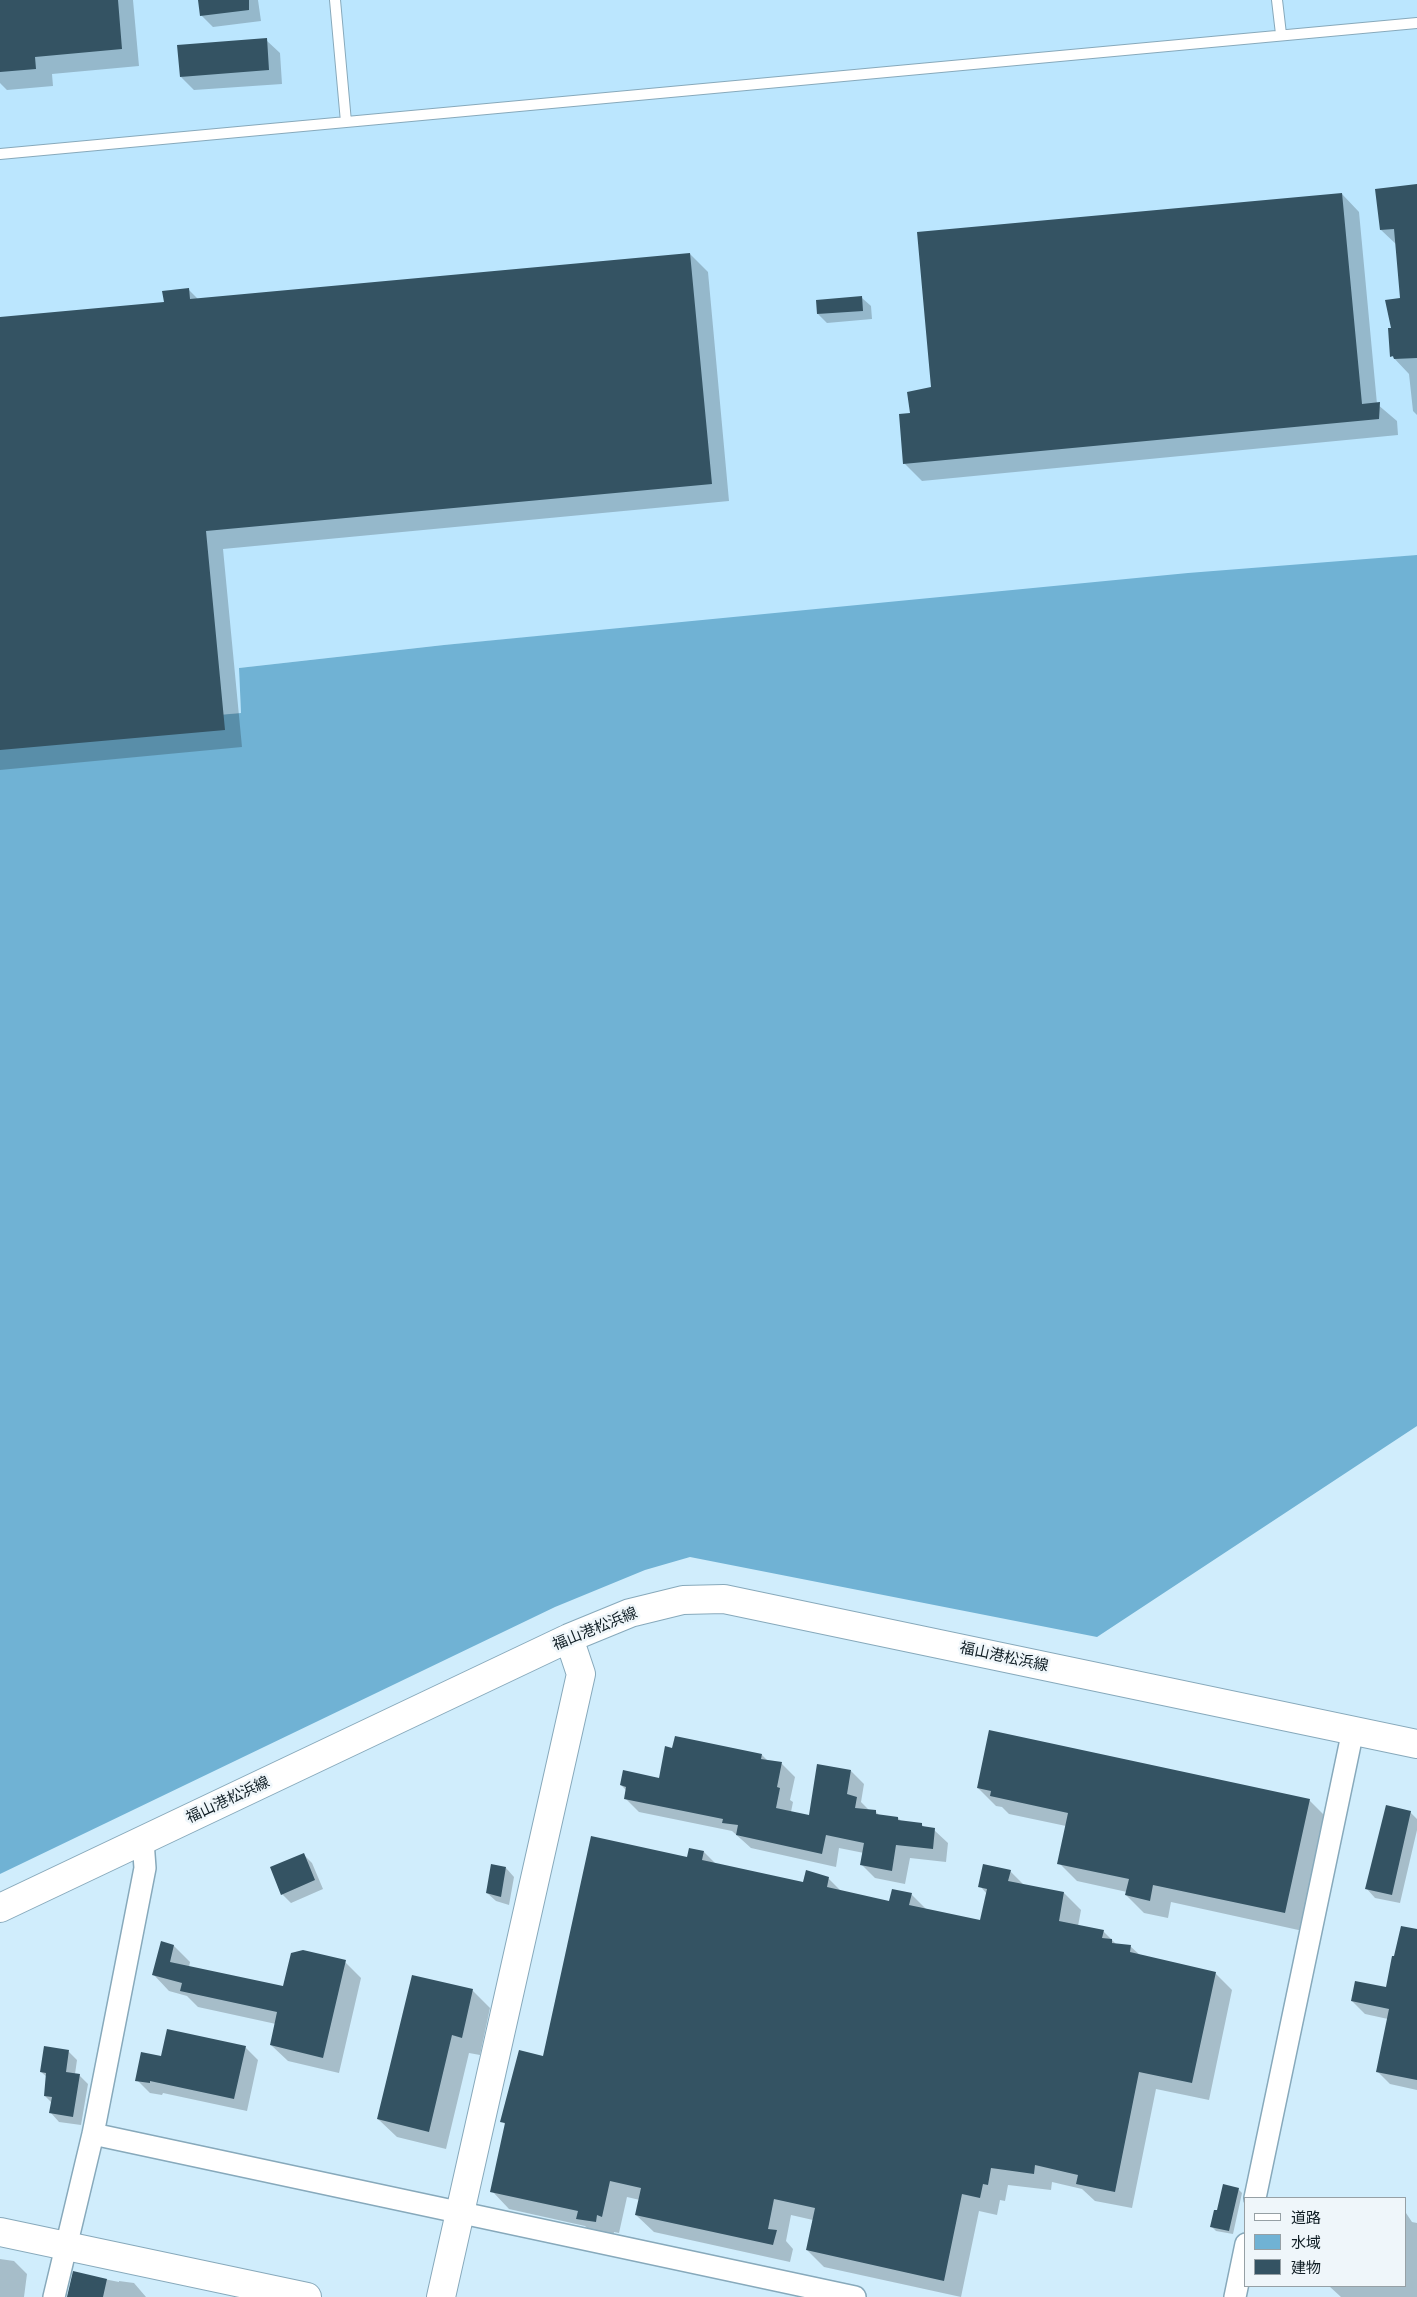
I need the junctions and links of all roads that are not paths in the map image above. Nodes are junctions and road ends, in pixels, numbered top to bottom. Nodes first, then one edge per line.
1 (334, 0) edge
2 (1277, 0) edge
3 (1417, 23) edge
4 (1281, 34) junction
5 (346, 122) junction
6 (0, 154) edge
7 (569, 1638) junction
8 (1353, 1730) junction
9 (1417, 1744) edge
10 (142, 1841) junction
11 (0, 1908) edge
12 (93, 2134) junction
13 (1255, 2197) edge
14 (461, 2212) junction
15 (0, 2232) edge
16 (66, 2246) junction
17 (1244, 2254) edge
18 (54, 2297) edge
19 (307, 2297) edge
20 (441, 2297) edge
21 (855, 2297) edge
22 (1235, 2297) edge

1 - 5 lane
2 - 4 lane
3 - 4 lane
4 - 5 lane
5 - 6 lane
7 - 8 main road, 福山港松浜線
7 - 10 main road, 福山港松浜線
7 - 14 main road
8 - 9 main road, 福山港松浜線
8 - 13 street
10 - 11 main road, 福山港松浜線
10 - 12 street
12 - 14 street
12 - 16 street
14 - 20 main road
14 - 21 street
15 - 16 main road
16 - 18 street
16 - 19 main road
17 - 22 street

